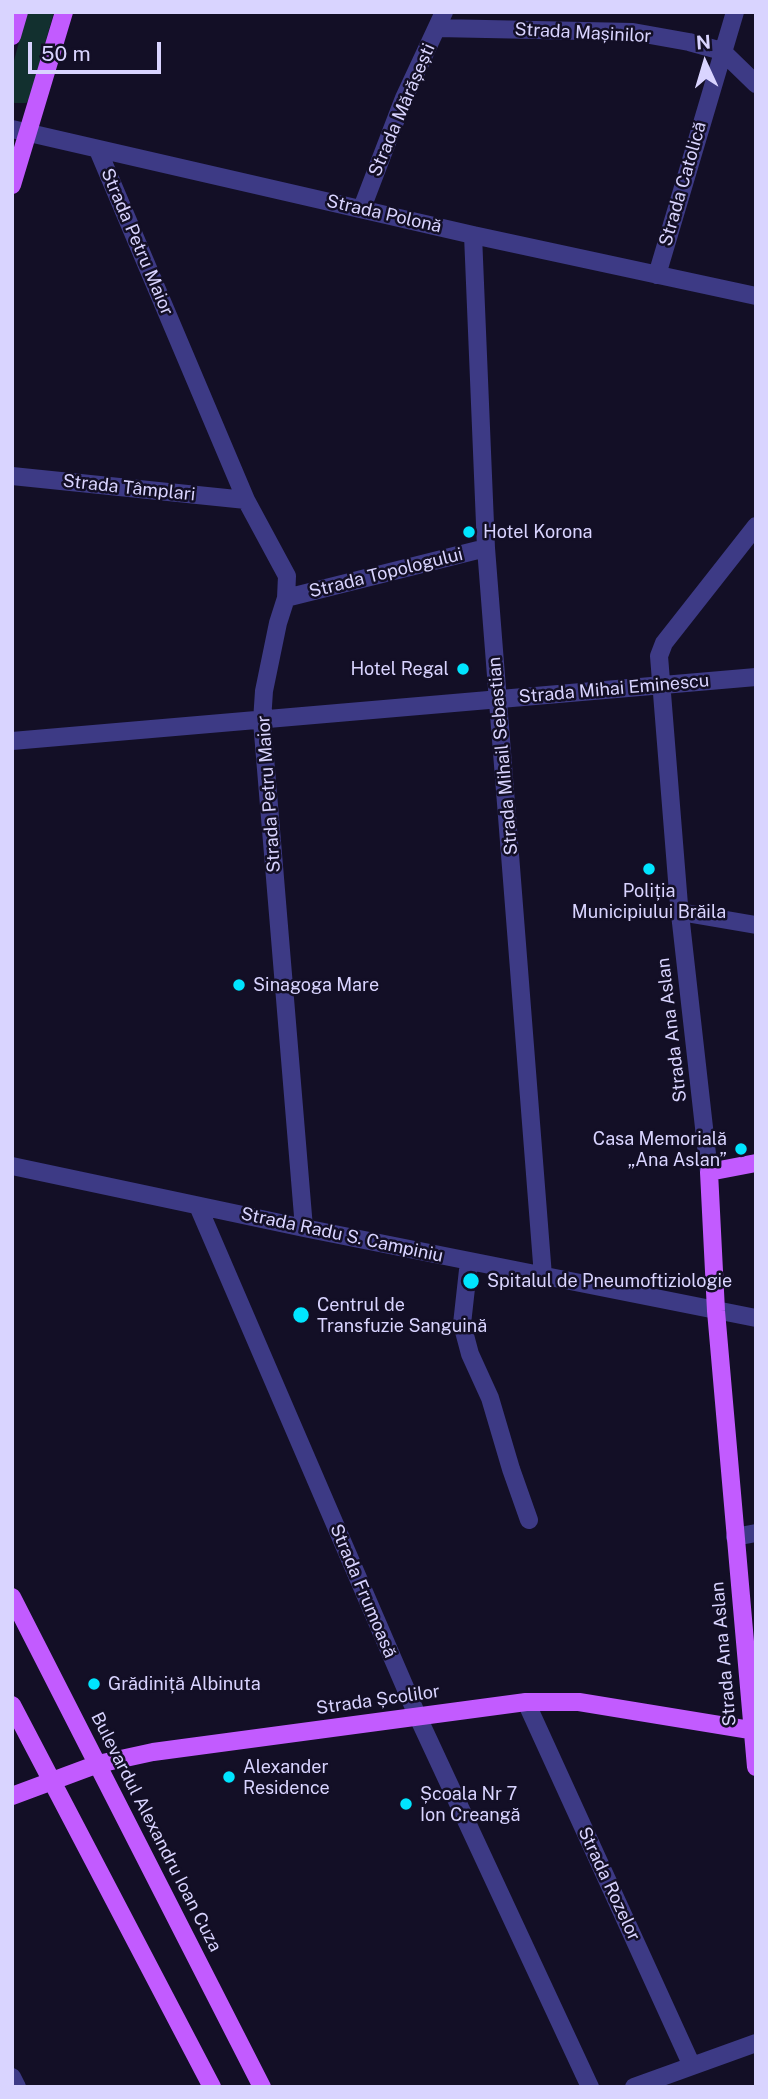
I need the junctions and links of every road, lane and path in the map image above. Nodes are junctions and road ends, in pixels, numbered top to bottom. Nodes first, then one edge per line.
1 (19, 12) edge
2 (64, 12) edge
3 (735, 12) edge
4 (440, 20) edge
5 (12, 36) edge
6 (722, 51) junction
7 (756, 84) edge
8 (20, 131) edge
9 (98, 150) junction
10 (12, 185) edge
11 (362, 208) junction
12 (473, 235) junction
13 (657, 275) junction
14 (756, 296) edge
15 (12, 476) edge
16 (246, 500) junction
17 (756, 526) edge
18 (486, 548) junction
19 (286, 598) junction
20 (756, 677) edge
21 (660, 685) junction
22 (498, 699) junction
23 (262, 721) junction
24 (12, 741) edge
25 (680, 912) junction
26 (756, 925) edge
27 (756, 1163) edge
28 (12, 1166) edge
29 (709, 1172) junction
30 (198, 1206) junction
31 (304, 1228) junction
32 (469, 1261) junction
33 (543, 1276) junction
34 (716, 1311) junction
35 (756, 1318) edge
36 (529, 1520) dead end
37 (756, 1533) edge
38 (735, 1537) junction
39 (12, 1597) edge
40 (526, 1702) junction
41 (12, 1705) edge
42 (417, 1715) junction
43 (754, 1731) edge
44 (98, 1764) junction
45 (756, 1767) edge
46 (51, 1782) junction
47 (12, 1797) edge
48 (756, 2043) edge
49 (692, 2066) junction
50 (12, 2077) edge
51 (17, 2087) edge
52 (212, 2087) edge
53 (262, 2087) edge
54 (590, 2087) edge
55 (634, 2087) edge

1 - 5 main road
2 - 8 main road
3 - 6 street, Strada Catolică
4 - 6 street, Strada Mașinilor
4 - 11 street, Strada Mărășești
6 - 7 street, Strada Mașinilor
6 - 13 street, Strada Catolică
8 - 9 street, Strada Polonă
8 - 10 main road
9 - 11 street, Strada Polonă
9 - 16 street, Strada Petru Maior
11 - 12 street, Strada Polonă
12 - 13 street, Strada Polonă
12 - 18 street, Strada Mihail Sebastian
13 - 14 street, Strada Polonă
15 - 16 street, Strada Tâmplari
16 - 19 street, Strada Petru Maior
17 - 21 street, Strada Ana Aslan
18 - 19 street, Strada Topologului
18 - 22 street, Strada Mihail Sebastian
19 - 23 street, Strada Petru Maior
20 - 21 street, Strada Mihai Eminescu
21 - 22 street, Strada Mihai Eminescu
21 - 25 street, Strada Ana Aslan
22 - 23 street, Strada Mihai Eminescu
22 - 33 street, Strada Mihail Sebastian
23 - 24 street, Strada Mihai Eminescu
23 - 31 street, Strada Petru Maior
25 - 26 street
25 - 29 street, Strada Ana Aslan
27 - 29 main road
28 - 30 street, Strada Radu S. Campiniu
29 - 34 main road, Strada Ana Aslan
30 - 31 street, Strada Radu S. Campiniu
30 - 42 street, Strada Frumoasă
31 - 32 street, Strada Radu S. Campiniu
32 - 33 street, Strada Radu S. Campiniu
32 - 36 street
33 - 34 street, Strada Radu S. Campiniu
34 - 35 street, Strada Radu S. Campiniu
34 - 38 main road, Strada Ana Aslan
37 - 38 street
38 - 43 main road, Strada Ana Aslan
39 - 44 main road, Bulevardul Alexandru Ioan Cuza
40 - 42 main road, Strada Școlilor
40 - 43 main road, Strada Școlilor
40 - 49 street, Strada Rozelor
41 - 46 main road
42 - 44 main road, Strada Școlilor
42 - 54 street, Strada Frumoasă
43 - 45 main road, Strada Ana Aslan
44 - 46 main road, Strada Școlilor
44 - 53 main road, Bulevardul Alexandru Ioan Cuza
46 - 47 main road, Strada Școlilor
46 - 52 main road
48 - 49 street
49 - 55 street
50 - 51 street

